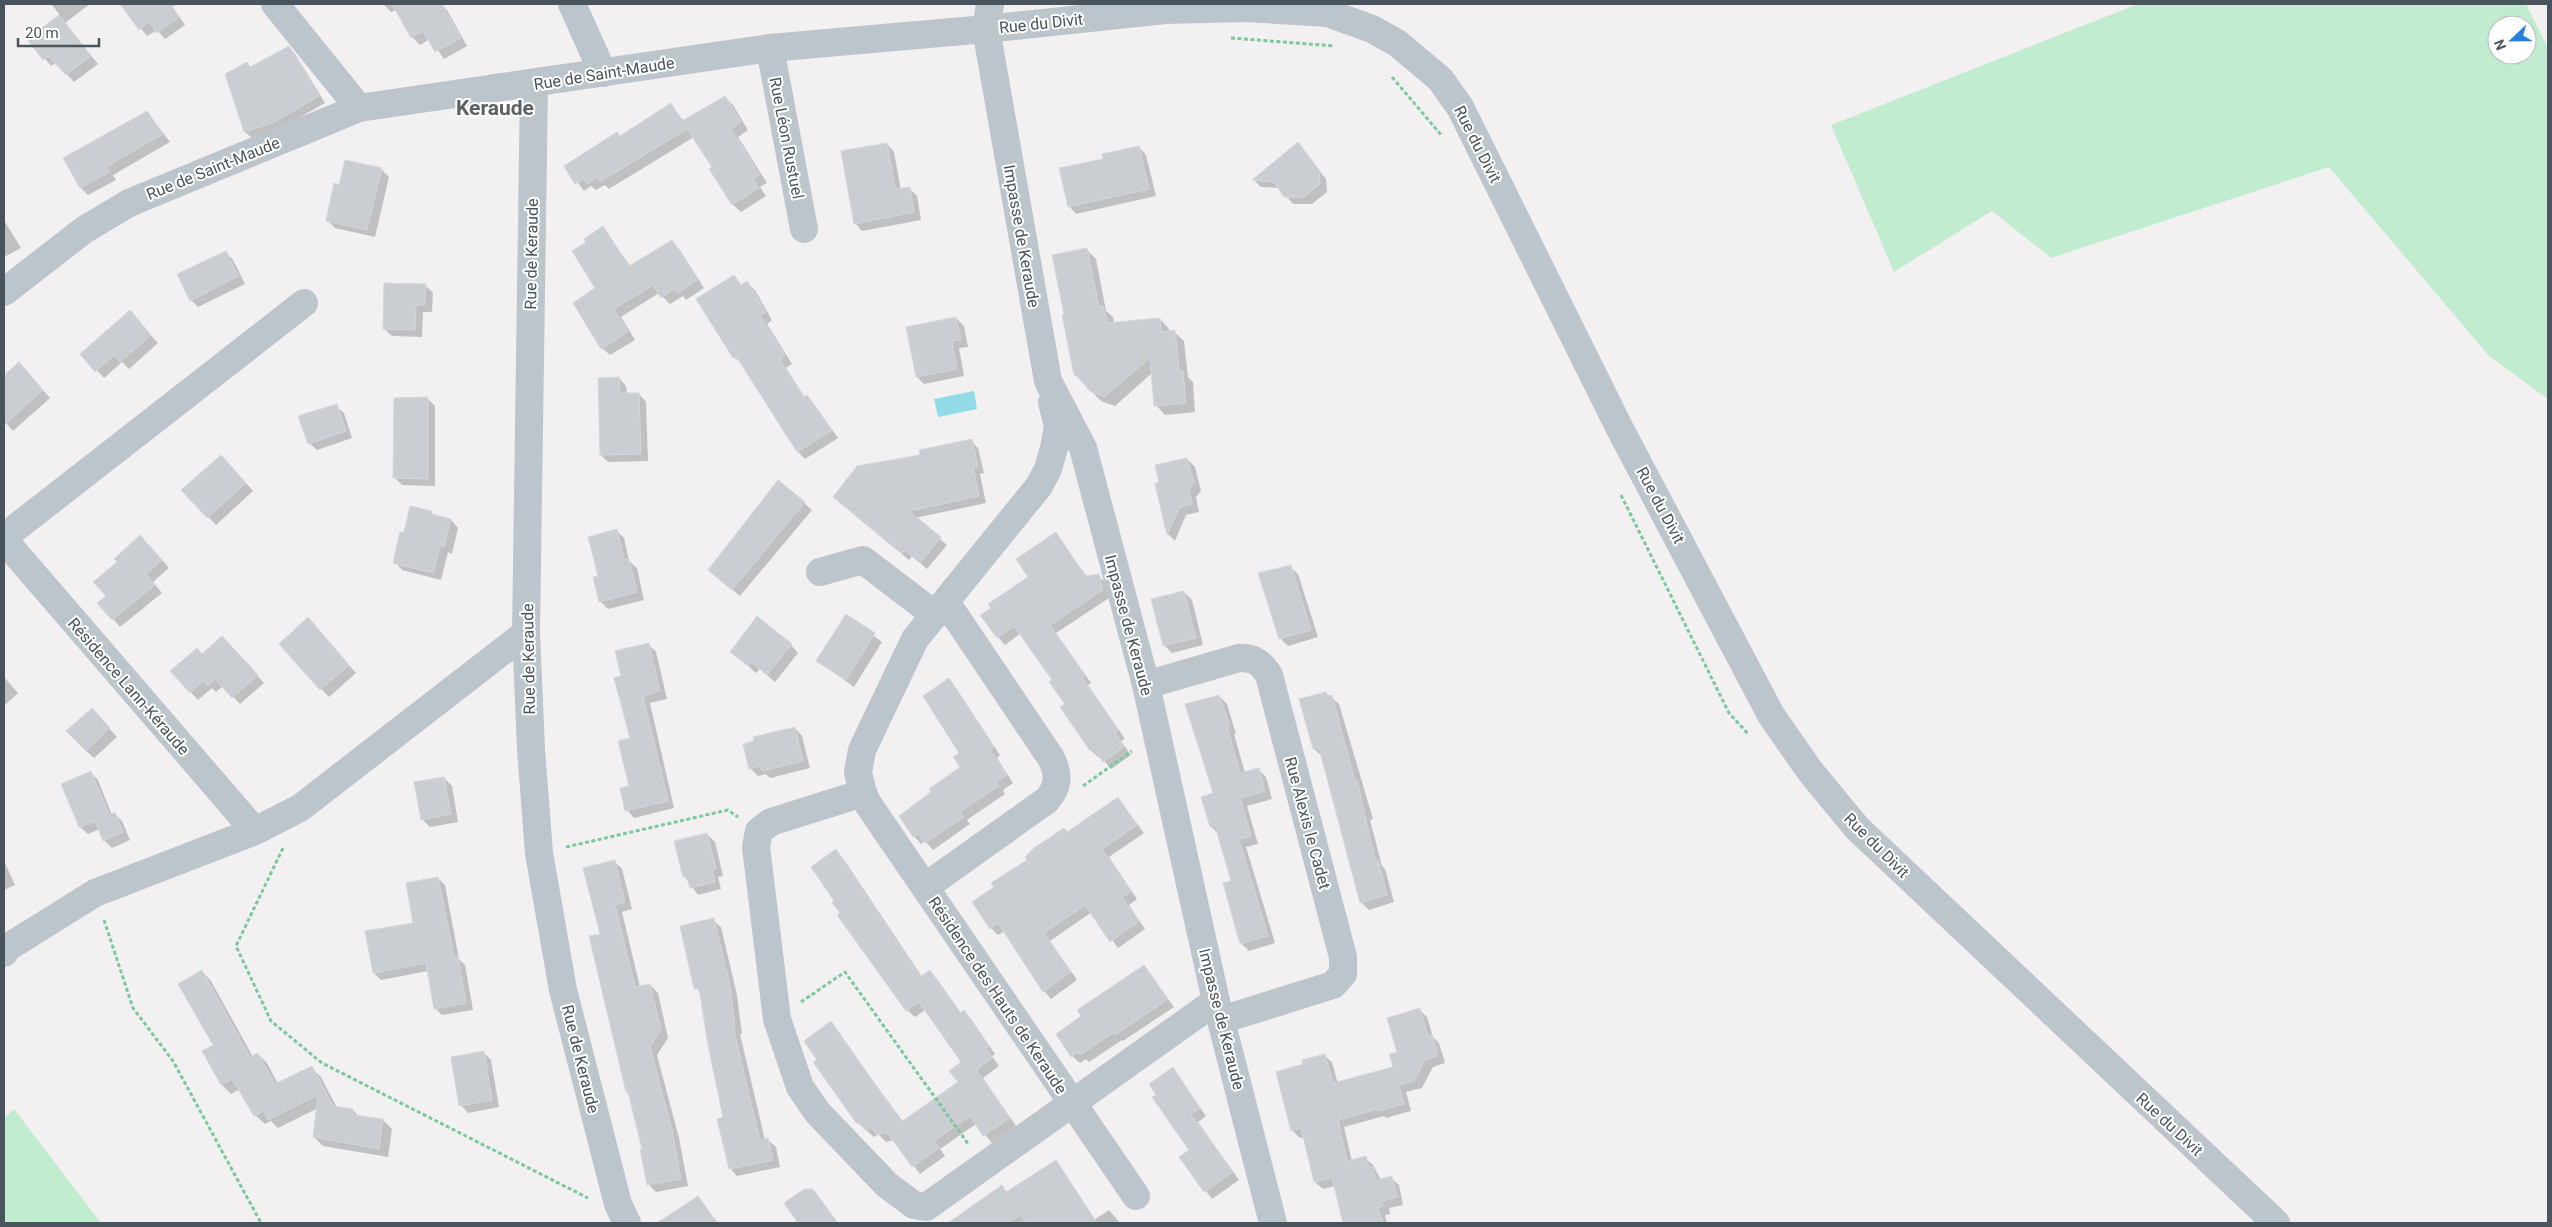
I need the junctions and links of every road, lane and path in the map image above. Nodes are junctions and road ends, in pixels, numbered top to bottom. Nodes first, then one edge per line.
1 (275, 4) edge
2 (572, 4) edge
3 (988, 16) edge
4 (770, 48) junction
5 (603, 73) junction
6 (534, 84) junction
7 (359, 108) junction
8 (804, 229) dead end
9 (4, 292) edge
10 (304, 303) dead end
11 (1048, 381) junction
12 (4, 539) edge
13 (820, 572) dead end
14 (940, 608) junction
15 (526, 633) junction
16 (1146, 685) junction
17 (1157, 733) junction
18 (1057, 781) junction
19 (863, 793) junction
20 (300, 808) junction
21 (759, 831) junction
22 (255, 832) junction
23 (539, 853) junction
24 (925, 887) junction
25 (95, 893) junction
26 (4, 953) edge
27 (1218, 1010) junction
28 (777, 1019) junction
29 (1072, 1104) junction
30 (984, 1166) junction
31 (1136, 1196) dead end
32 (622, 1213) edge
33 (261, 1223) edge
34 (1273, 1223) edge
35 (2276, 1223) edge

1 - 7 street
2 - 5 street
3 - 4 street, Rue de Saint-Maude
3 - 11 street, Impasse de Keraude
3 - 35 street, Rue du Divit
4 - 5 street, Rue de Saint-Maude
4 - 8 street, Rue Léon Rustuel
5 - 6 street, Rue de Saint-Maude
6 - 7 street, Rue de Saint-Maude
6 - 15 street, Rue de Keraude
7 - 9 street, Rue de Saint-Maude
10 - 12 street, Résidence Lann-Kéraude
11 - 14 street, Résidence des Hauts de Keraude
11 - 16 street, Impasse de Keraude
12 - 22 street, Résidence Lann-Kéraude
13 - 14 street
14 - 18 street
14 - 19 street, Résidence des Hauts de Keraude
15 - 20 street
15 - 23 street, Rue de Keraude
16 - 17 street, Impasse de Keraude
16 - 27 street, Rue Alexis le Cadet
17 - 18 path
17 - 27 street, Impasse de Keraude
18 - 24 street, Résidence des Hauts de Keraude
19 - 21 street
19 - 24 street, Résidence des Hauts de Keraude
20 - 22 street
20 - 32 path
21 - 23 path
21 - 28 street, Résidence des Hauts de Keraude
22 - 25 street
23 - 32 street, Rue de Keraude
24 - 29 street, Résidence des Hauts de Keraude
25 - 26 street
25 - 33 path
27 - 29 street, Résidence des Hauts de Keraude
27 - 34 street, Impasse de Keraude
28 - 30 street, Résidence des Hauts de Keraude
28 - 30 path
29 - 30 street, Résidence des Hauts de Keraude
29 - 31 street, Résidence des Hauts de Keraude

